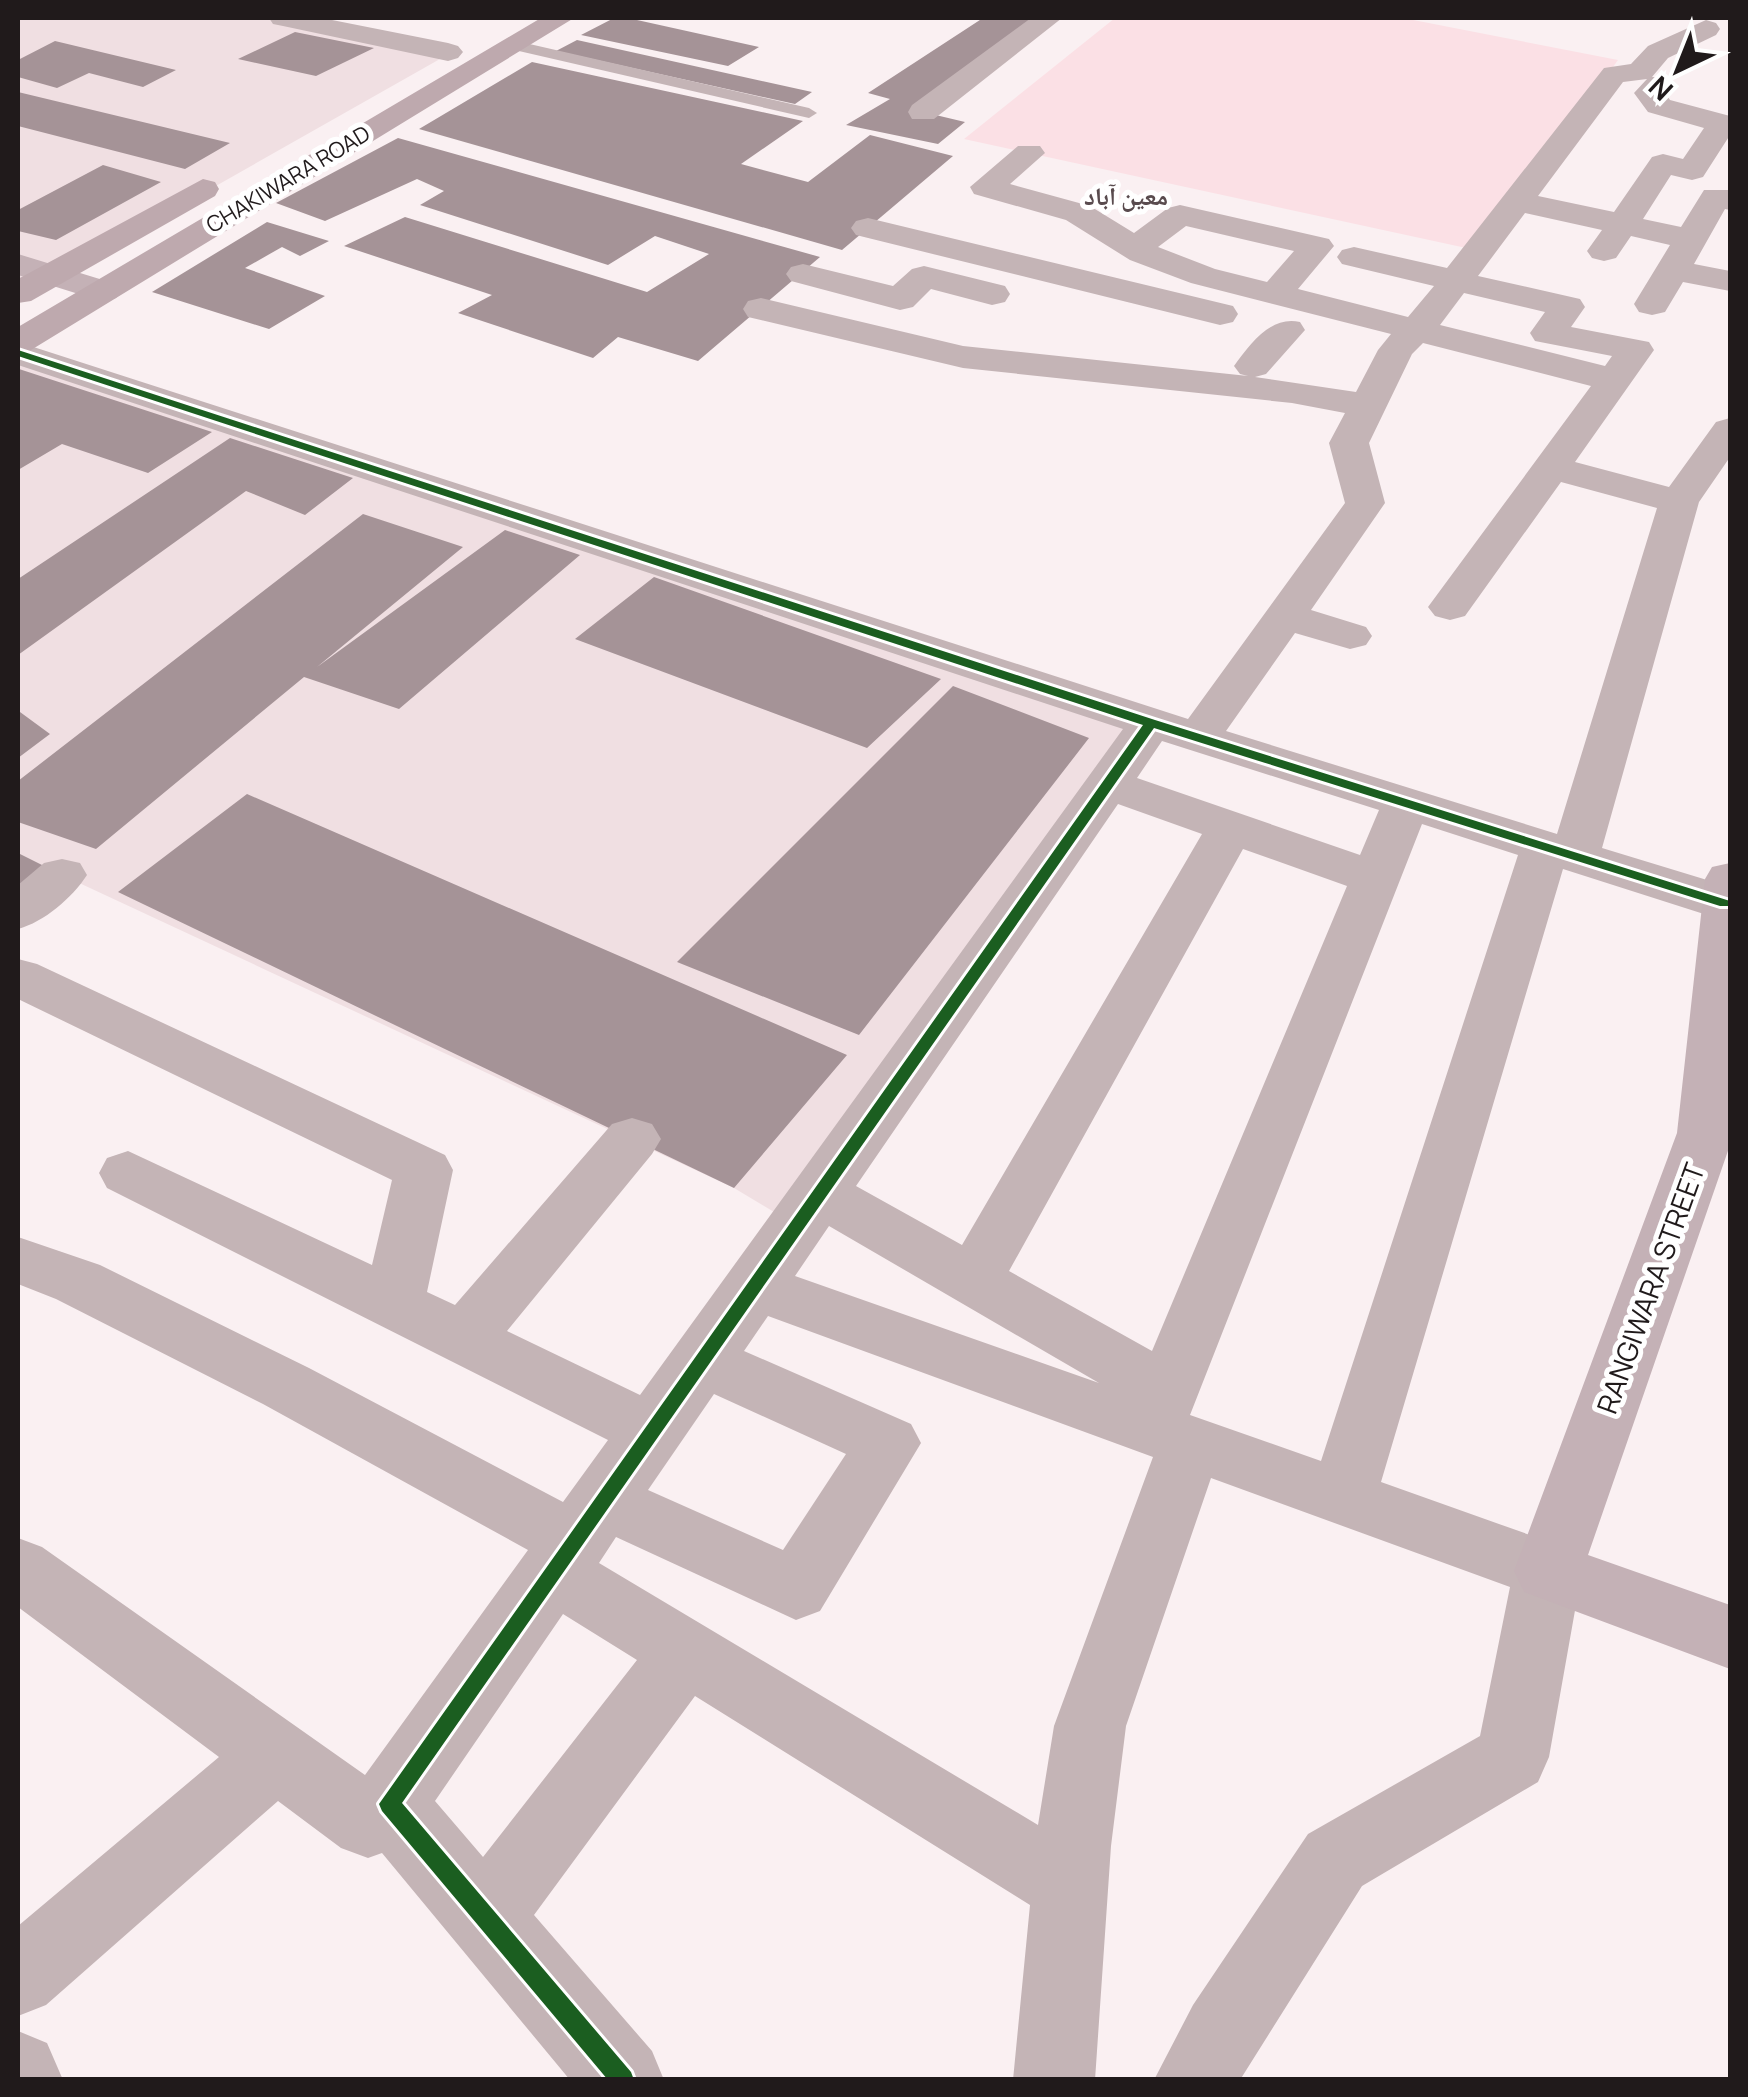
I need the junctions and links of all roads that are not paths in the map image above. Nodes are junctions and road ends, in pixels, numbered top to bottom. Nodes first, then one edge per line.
1 (284, 18) edge
2 (560, 18) edge
3 (1048, 18) edge
4 (1653, 20) dead end
5 (510, 31) edge
6 (1718, 31) edge
7 (448, 52) junction
8 (1659, 84) dead end
9 (379, 90) dead end
10 (923, 112) dead end
11 (810, 113) dead end
12 (1722, 138) edge
13 (1029, 153) dead end
14 (224, 178) dead end
15 (1730, 200) edge
16 (1517, 201) junction
17 (1066, 210) junction
18 (969, 216) dead end
19 (868, 228) dead end
20 (1032, 236) dead end
21 (1613, 237) junction
22 (933, 244) junction
23 (1138, 251) junction
24 (1681, 254) junction
25 (1354, 256) dead end
26 (18, 264) edge
27 (52, 274) junction
28 (803, 274) dead end
29 (1456, 281) junction
30 (1730, 281) edge
31 (1112, 288) junction
32 (104, 291) junction
33 (18, 293) edge
34 (1274, 295) junction
35 (1030, 303) dead end
36 (1179, 304) junction
37 (1652, 304) dead end
38 (761, 309) dead end
39 (1082, 317) dead end
40 (1287, 330) junction
41 (1146, 334) dead end
42 (18, 342) edge
43 (1404, 344) junction
44 (18, 353) edge
45 (1253, 366) dead end
46 (1614, 380) junction
47 (1368, 406) junction
48 (1730, 430) edge
49 (1550, 466) junction
50 (1679, 502) junction
51 (1450, 608) dead end
52 (1285, 616) junction
53 (1350, 636) dead end
54 (1174, 730) junction
55 (1108, 784) junction
56 (1406, 803) junction
57 (1230, 828) junction
58 (1560, 851) junction
59 (62, 875) dead end
60 (1376, 878) junction
61 (1728, 891) edge
62 (18, 912) edge
63 (18, 977) edge
64 (1718, 1136) edge
65 (632, 1138) dead end
66 (128, 1173) dead end
67 (821, 1194) junction
68 (18, 1260) edge
69 (974, 1280) junction
70 (757, 1287) junction
71 (394, 1304) junction
72 (464, 1338) junction
73 (704, 1361) junction
74 (1170, 1421) junction
75 (654, 1432) junction
76 (1343, 1497) junction
77 (578, 1538) junction
78 (18, 1568) edge
79 (1548, 1571) junction
80 (1730, 1637) edge
81 (686, 1651) junction
82 (274, 1757) junction
83 (388, 1804) junction
84 (1070, 1887) junction
85 (486, 1917) junction
86 (18, 1977) edge
87 (18, 2072) edge
88 (22, 2080) edge
89 (624, 2080) edge
90 (1054, 2080) edge
91 (1195, 2080) edge

1 - 7 street
2 - 5 main road, CHAKIWARA ROAD
3 - 10 street
4 - 6 street
5 - 7 main road, CHAKIWARA ROAD
5 - 11 lane
5 - 32 main road, CHAKIWARA ROAD
6 - 16 street
7 - 9 main road, CHAKIWARA ROAD
8 - 12 street
12 - 21 street
13 - 17 street
14 - 27 main road, CHAKIWARA ROAD
15 - 24 street
16 - 21 street
16 - 29 street
17 - 20 street
17 - 23 street
18 - 22 street
19 - 22 street
21 - 24 street
22 - 31 street
23 - 31 street
23 - 34 street
23 - 34 street
24 - 30 street
24 - 37 street
25 - 29 street
26 - 27 street
27 - 32 street
27 - 33 main road, CHAKIWARA ROAD
28 - 35 street
29 - 43 street
29 - 46 street
31 - 36 street
31 - 39 street
32 - 42 main road, CHAKIWARA ROAD
34 - 43 street
36 - 40 street
36 - 41 street
38 - 47 street
40 - 43 street
40 - 45 street
43 - 46 street
43 - 47 street
44 - 54 street
46 - 49 street
47 - 52 street
48 - 50 street
49 - 50 street
49 - 51 street
50 - 58 street
52 - 53 street
52 - 54 street
54 - 55 street
54 - 56 street
55 - 57 street
55 - 67 street
56 - 58 street
56 - 60 street
57 - 60 street
57 - 69 street
58 - 61 street
58 - 76 street
59 - 62 street
60 - 74 street
61 - 64 street, RANGIWARA STREET
63 - 71 street
64 - 79 street, RANGIWARA STREET
65 - 72 street
66 - 71 street
67 - 69 street
67 - 70 street
68 - 77 street
69 - 74 street
70 - 73 street
70 - 74 street
71 - 72 street
72 - 75 street
73 - 75 street
73 - 77 street
74 - 76 street
74 - 84 street
75 - 77 street
76 - 79 street
77 - 81 street
77 - 83 street
78 - 82 street
79 - 80 street
79 - 91 street
81 - 84 street
81 - 85 street
82 - 83 street
82 - 86 street
83 - 85 street
84 - 90 street
85 - 89 street
87 - 88 street

